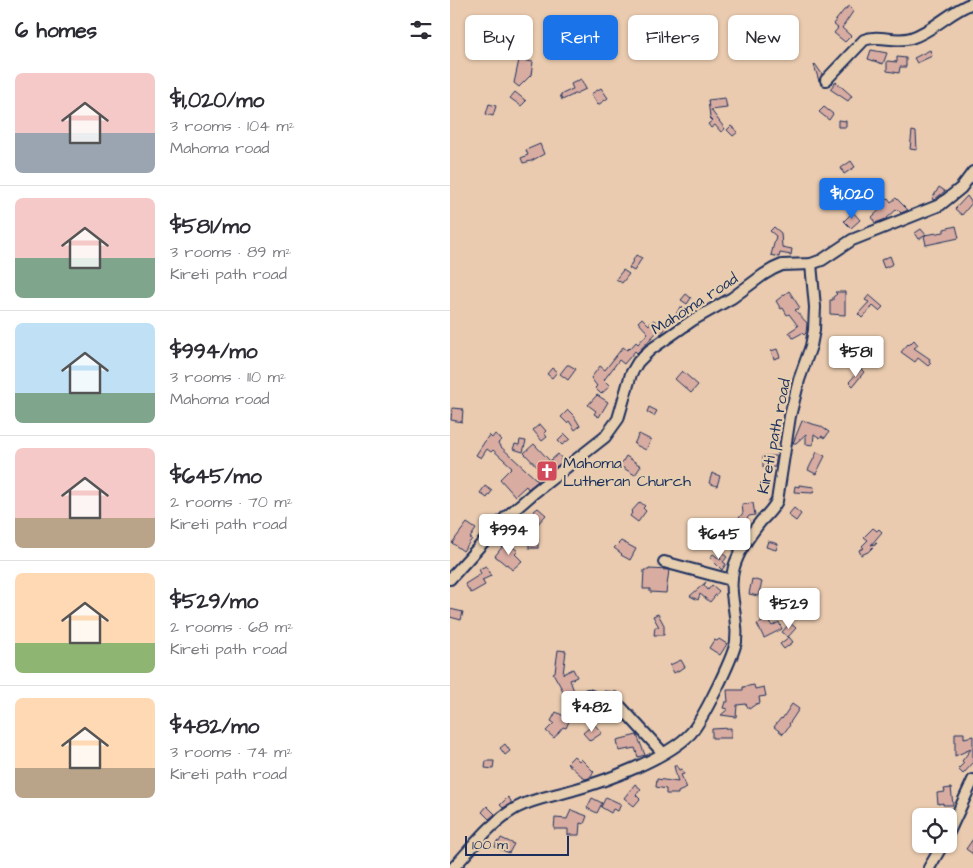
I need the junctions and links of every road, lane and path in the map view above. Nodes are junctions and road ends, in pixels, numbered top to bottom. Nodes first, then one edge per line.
1 (973, 3) edge
2 (826, 80) dead end
3 (973, 172) edge
4 (811, 264) junction
5 (664, 562) dead end
6 (450, 579) edge
7 (731, 580) junction
8 (588, 695) dead end
9 (663, 753) junction
10 (973, 780) edge
11 (957, 815) edge
12 (938, 853) edge
13 (453, 868) edge
14 (930, 868) edge

1 - 2 street
3 - 4 street, Mahoma road
4 - 6 street, Mahoma road
4 - 7 street, Kireti path road
5 - 7 street
7 - 9 street, Kireti path road
8 - 9 street
9 - 13 street, Kireti path road
10 - 11 street
12 - 14 street

